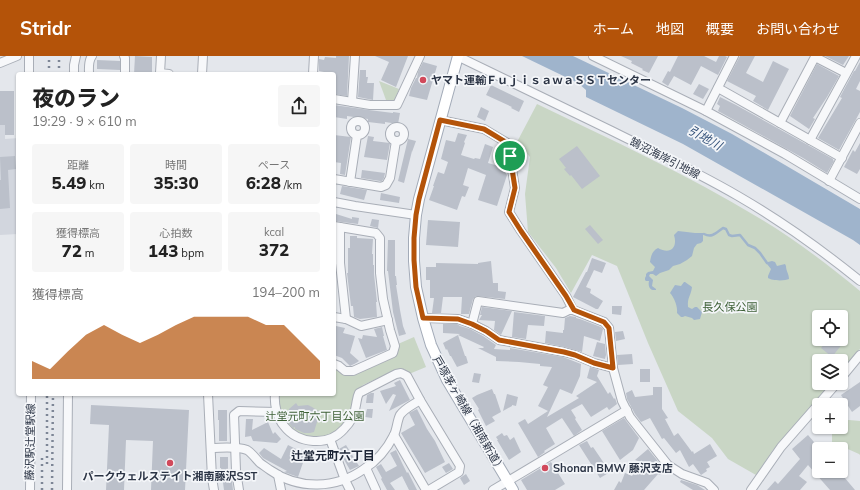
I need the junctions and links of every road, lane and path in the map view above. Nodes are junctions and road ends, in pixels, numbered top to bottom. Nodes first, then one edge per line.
1 (17, 56) edge
2 (29, 56) edge
3 (76, 56) edge
4 (92, 56) edge
5 (124, 56) edge
6 (161, 56) edge
7 (203, 56) edge
8 (314, 56) edge
9 (355, 56) edge
10 (420, 56) edge
11 (457, 56) edge
12 (593, 56) edge
13 (734, 56) edge
14 (856, 56) edge
15 (0, 63) edge
16 (29, 72) edge
17 (74, 72) edge
18 (89, 72) edge
19 (125, 72) edge
20 (160, 72) edge
21 (202, 72) edge
22 (313, 72) edge
23 (846, 73) junction
24 (718, 88) junction
25 (336, 99) edge
26 (352, 102) junction
27 (706, 111) junction
28 (440, 120) junction
29 (780, 123) junction
30 (860, 123) edge
31 (357, 135) dead end
32 (810, 140) junction
33 (396, 141) dead end
34 (842, 158) junction
35 (336, 179) edge
36 (830, 181) junction
37 (350, 182) junction
38 (860, 199) edge
39 (336, 202) edge
40 (416, 215) junction
41 (337, 226) edge
42 (860, 280) edge
43 (574, 310) junction
44 (336, 317) edge
45 (423, 318) junction
46 (346, 319) junction
47 (388, 320) junction
48 (472, 324) junction
49 (860, 355) edge
50 (336, 365) edge
51 (613, 368) junction
52 (848, 370) edge
53 (831, 390) edge
54 (31, 396) edge
55 (68, 396) edge
56 (208, 396) edge
57 (275, 396) edge
58 (420, 400) junction
59 (627, 410) junction
60 (277, 412) junction
61 (394, 435) junction
62 (330, 439) junction
63 (211, 448) junction
64 (235, 448) junction
65 (366, 468) junction
66 (278, 475) junction
67 (345, 480) junction
68 (510, 486) edge
69 (321, 487) edge
70 (30, 490) edge
71 (67, 490) edge
72 (214, 490) edge
73 (239, 490) edge
74 (281, 490) edge
75 (350, 490) edge
76 (376, 490) edge
77 (428, 490) edge
78 (493, 490) edge
79 (714, 490) edge
80 (751, 490) edge

1 - 15 street
2 - 16 street
3 - 17 street
4 - 18 street
5 - 19 street
6 - 20 street
7 - 21 street
8 - 22 street
9 - 26 street
10 - 26 street
11 - 28 main road, 戸塚茅ヶ崎線（湘南新道）
11 - 42 street, 鵠沼海岸引地線
12 - 27 street
13 - 24 street
14 - 23 street
23 - 29 street
23 - 32 street
24 - 27 street
24 - 29 street
25 - 26 street
27 - 36 street
28 - 40 main road, 戸塚茅ヶ崎線（湘南新道）
28 - 43 street
29 - 32 street
30 - 34 street
31 - 37 street
32 - 34 street
33 - 37 street
34 - 36 street
35 - 37 street
36 - 38 street
39 - 40 street
40 - 45 main road, 戸塚茅ヶ崎線（湘南新道）
41 - 46 street
41 - 47 street
43 - 48 street
43 - 51 street
44 - 46 street
45 - 48 street
45 - 68 main road, 戸塚茅ヶ崎線（湘南新道）
46 - 47 street
47 - 50 street
48 - 51 street
49 - 52 street
51 - 59 street
53 - 80 street
54 - 70 street, 藤沢駅辻堂駅線
55 - 71 street
56 - 63 street
57 - 60 street
58 - 61 street
58 - 62 street
58 - 77 street
59 - 68 street
59 - 79 street
60 - 62 street
60 - 64 street
61 - 65 street
61 - 77 street
62 - 67 street
63 - 64 street
63 - 72 street
64 - 66 street
64 - 73 street
65 - 67 street
65 - 76 street
66 - 69 street
66 - 74 street
67 - 69 street
67 - 75 street
68 - 78 street

